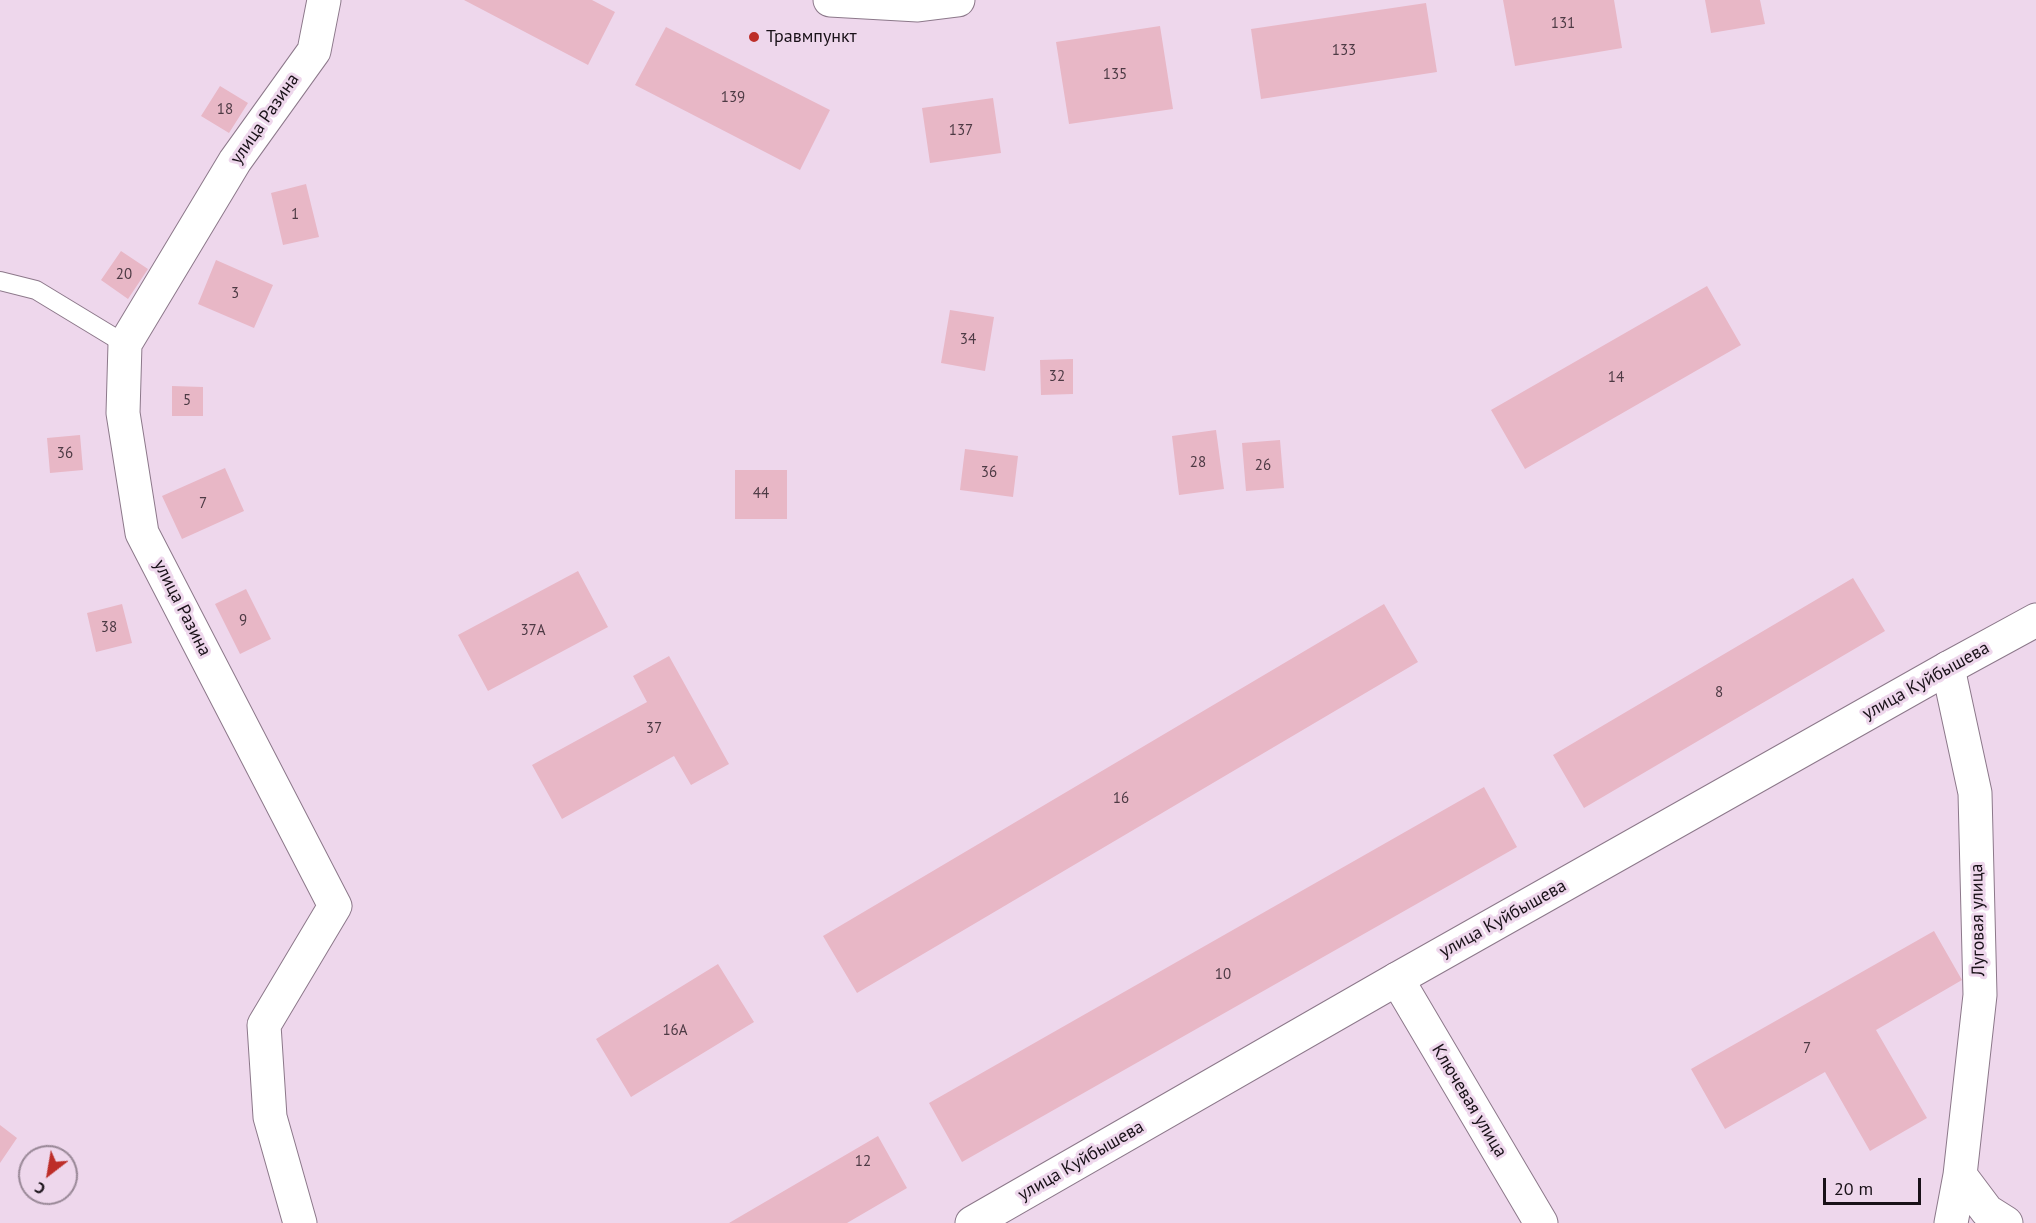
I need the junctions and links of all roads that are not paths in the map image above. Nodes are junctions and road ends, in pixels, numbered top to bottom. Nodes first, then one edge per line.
1 (324, 0) edge
2 (830, 0) edge
3 (958, 0) edge
4 (0, 281) edge
5 (125, 344) junction
6 (2036, 620) edge
7 (1948, 668) junction
8 (1397, 979) junction
9 (1960, 1175) junction
10 (300, 1223) edge
11 (972, 1223) edge
12 (1541, 1223) edge
13 (1951, 1223) edge
14 (2006, 1223) edge

1 - 5 street, улица Разина
2 - 3 street
4 - 5 lane
5 - 10 street, улица Разина
6 - 7 street, улица Куйбышева
7 - 8 street, улица Куйбышева
7 - 9 street, Луговая улица
8 - 11 street, улица Куйбышева
8 - 12 street, Ключевая улица
9 - 13 street, Луговая улица
9 - 14 street

